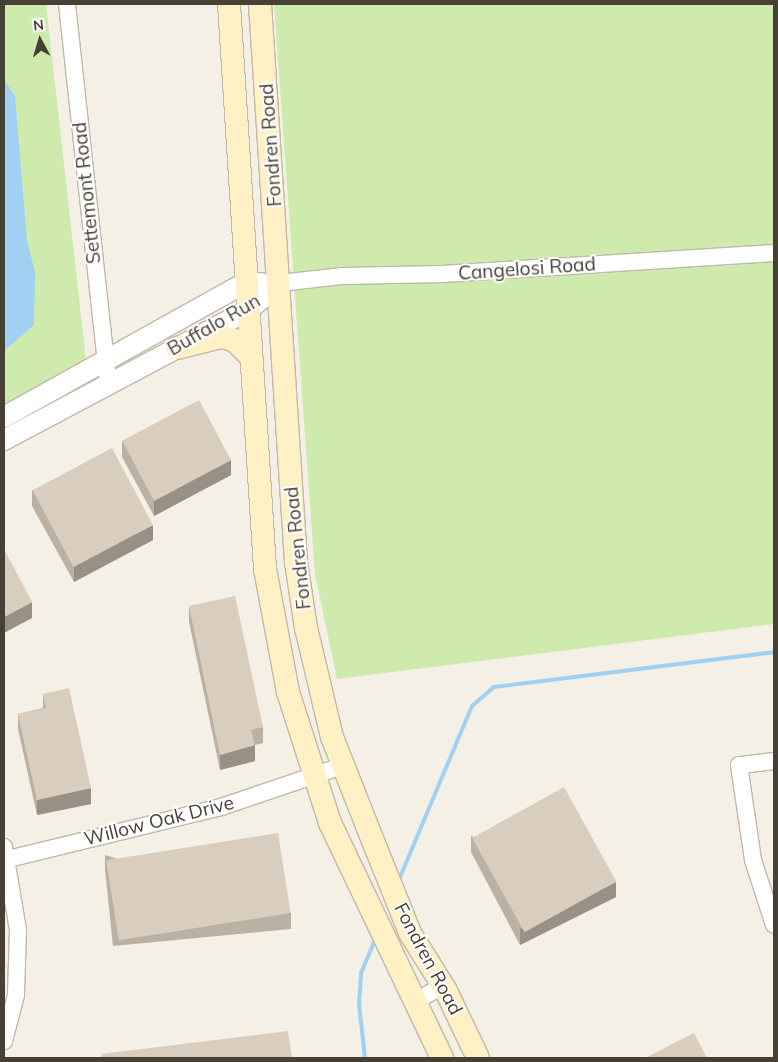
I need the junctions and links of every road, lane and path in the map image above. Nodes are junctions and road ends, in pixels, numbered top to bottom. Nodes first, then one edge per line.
1 (67, 4) edge
2 (229, 4) edge
3 (260, 4) edge
4 (269, 116) junction
5 (236, 118) junction
6 (774, 253) edge
7 (245, 283) junction
8 (280, 283) junction
9 (247, 311) junction
10 (177, 348) junction
11 (250, 356) junction
12 (105, 359) junction
13 (108, 383) junction
14 (4, 417) edge
15 (4, 440) edge
16 (296, 562) junction
17 (265, 569) junction
18 (774, 761) edge
19 (344, 765) junction
20 (313, 776) junction
21 (5, 855) edge
22 (774, 925) edge
23 (443, 985) junction
24 (415, 1002) junction
25 (4, 1040) edge
26 (442, 1058) edge
27 (478, 1058) edge

1 - 12 street, Settemont Road
2 - 5 main road, Fondren Road
3 - 4 main road, Fondren Road
4 - 5 main road
4 - 8 main road, Fondren Road
5 - 7 main road, Fondren Road
6 - 8 street, Cangelosi Road
7 - 8 street, Buffalo Run
7 - 9 main road, Fondren Road
7 - 12 street, Buffalo Run
8 - 9 street, Buffalo Run
8 - 16 main road, Fondren Road
9 - 10 street, Buffalo Run
9 - 11 main road, Fondren Road
10 - 11 main road
10 - 13 street, Buffalo Run
11 - 17 main road, Fondren Road
12 - 13 street, Settemont Road
12 - 14 street, Buffalo Run
13 - 15 street, Buffalo Run
16 - 17 main road
16 - 19 main road, Fondren Road
17 - 20 main road, Fondren Road
18 - 22 street
19 - 20 street, Willow Oak Drive
19 - 23 main road, Fondren Road
20 - 21 street, Willow Oak Drive
20 - 24 main road, Fondren Road
21 - 25 street
23 - 24 street
23 - 27 main road, Fondren Road
24 - 26 main road, Fondren Road

